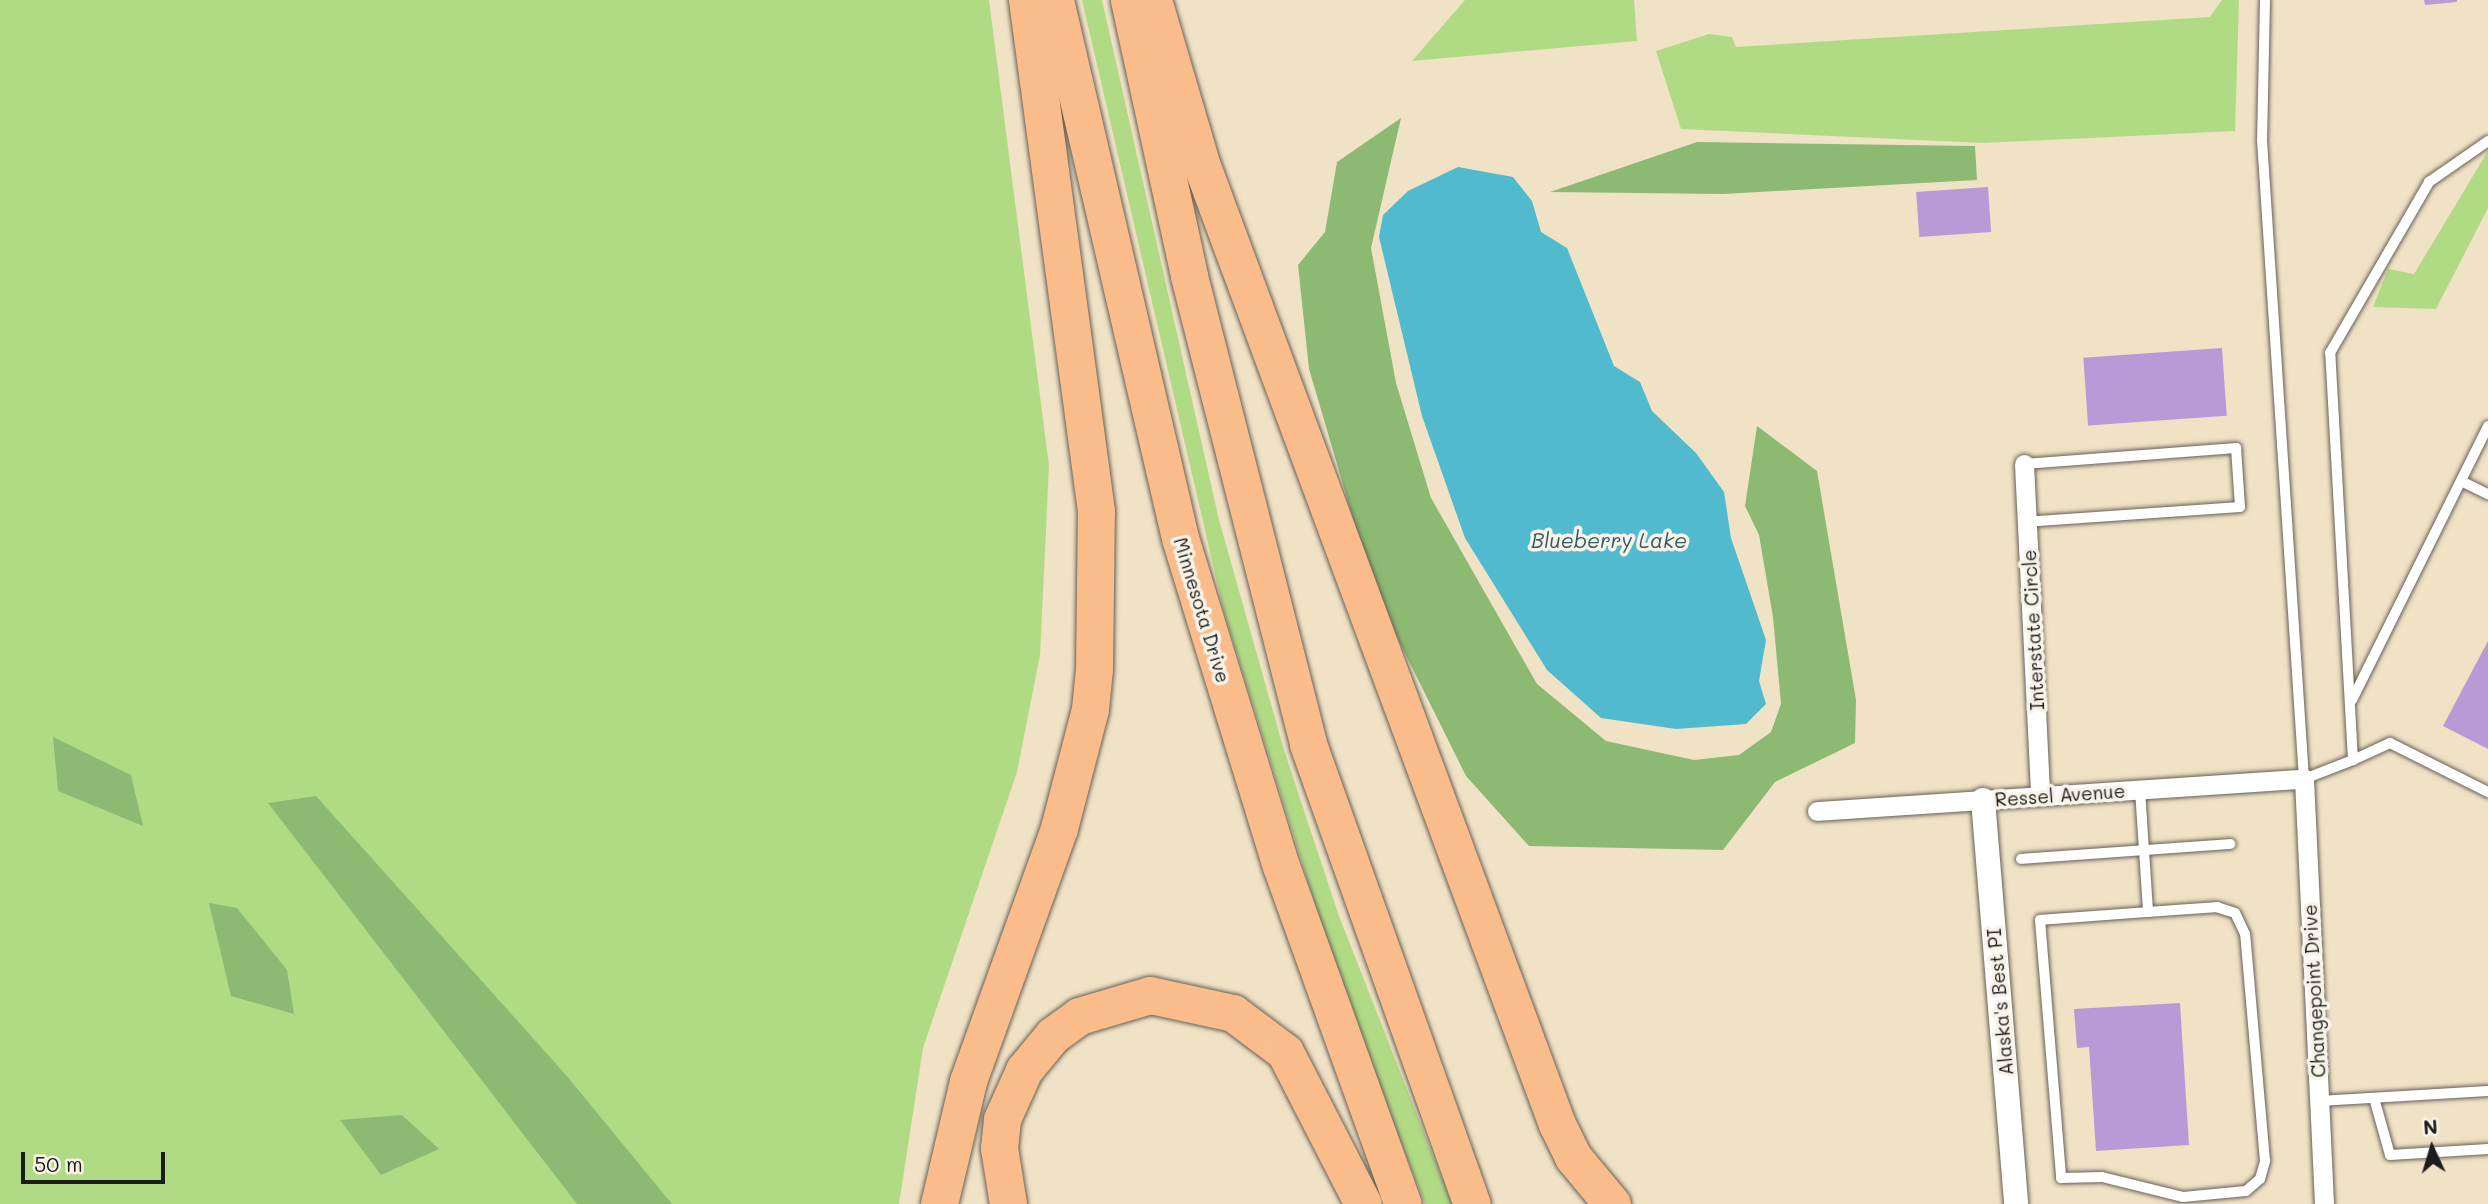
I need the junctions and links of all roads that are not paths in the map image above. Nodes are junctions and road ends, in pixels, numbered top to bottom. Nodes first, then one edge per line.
1 (1027, 0) edge
2 (1055, 0) edge
3 (1129, 0) edge
4 (1153, 0) edge
5 (2265, 0) edge
6 (2488, 141) edge
7 (2488, 426) edge
8 (2024, 464) joint
9 (2461, 481) junction
10 (2488, 494) edge
11 (2028, 522) junction
12 (2352, 700) junction
13 (2353, 760) junction
14 (2304, 779) junction
15 (2140, 790) junction
16 (2488, 792) edge
17 (2040, 796) junction
18 (1983, 800) junction
19 (1817, 811) dead end
20 (2230, 844) dead end
21 (2145, 850) junction
22 (2021, 859) dead end
23 (2148, 912) junction
24 (2488, 1090) edge
25 (2374, 1098) junction
26 (2319, 1101) junction
27 (2488, 1149) edge
28 (944, 1197) edge
29 (1008, 1204) edge
30 (1363, 1204) edge
31 (1403, 1204) edge
32 (1472, 1204) edge
33 (1612, 1204) edge
34 (2016, 1204) edge
35 (2325, 1204) edge

1 - 28 highway
2 - 31 highway, Minnesota Drive
3 - 32 highway
4 - 33 highway
5 - 14 lane
6 - 12 lane
7 - 9 lane
8 - 11 street, Interstate Circle
8 - 11 lane
9 - 10 lane
9 - 12 lane
11 - 17 street, Interstate Circle
12 - 13 lane
13 - 14 lane
13 - 16 lane
14 - 15 street, Ressel Avenue
14 - 26 street, Changepoint Drive
15 - 17 street, Ressel Avenue
15 - 21 lane
17 - 18 street, Ressel Avenue
18 - 19 street, Ressel Avenue
18 - 34 street, Alaska's Best PI
20 - 21 lane
21 - 22 lane
21 - 23 lane
23 - 23 lane
24 - 25 lane
25 - 26 lane
25 - 27 lane
26 - 35 street, Changepoint Drive
29 - 30 highway

